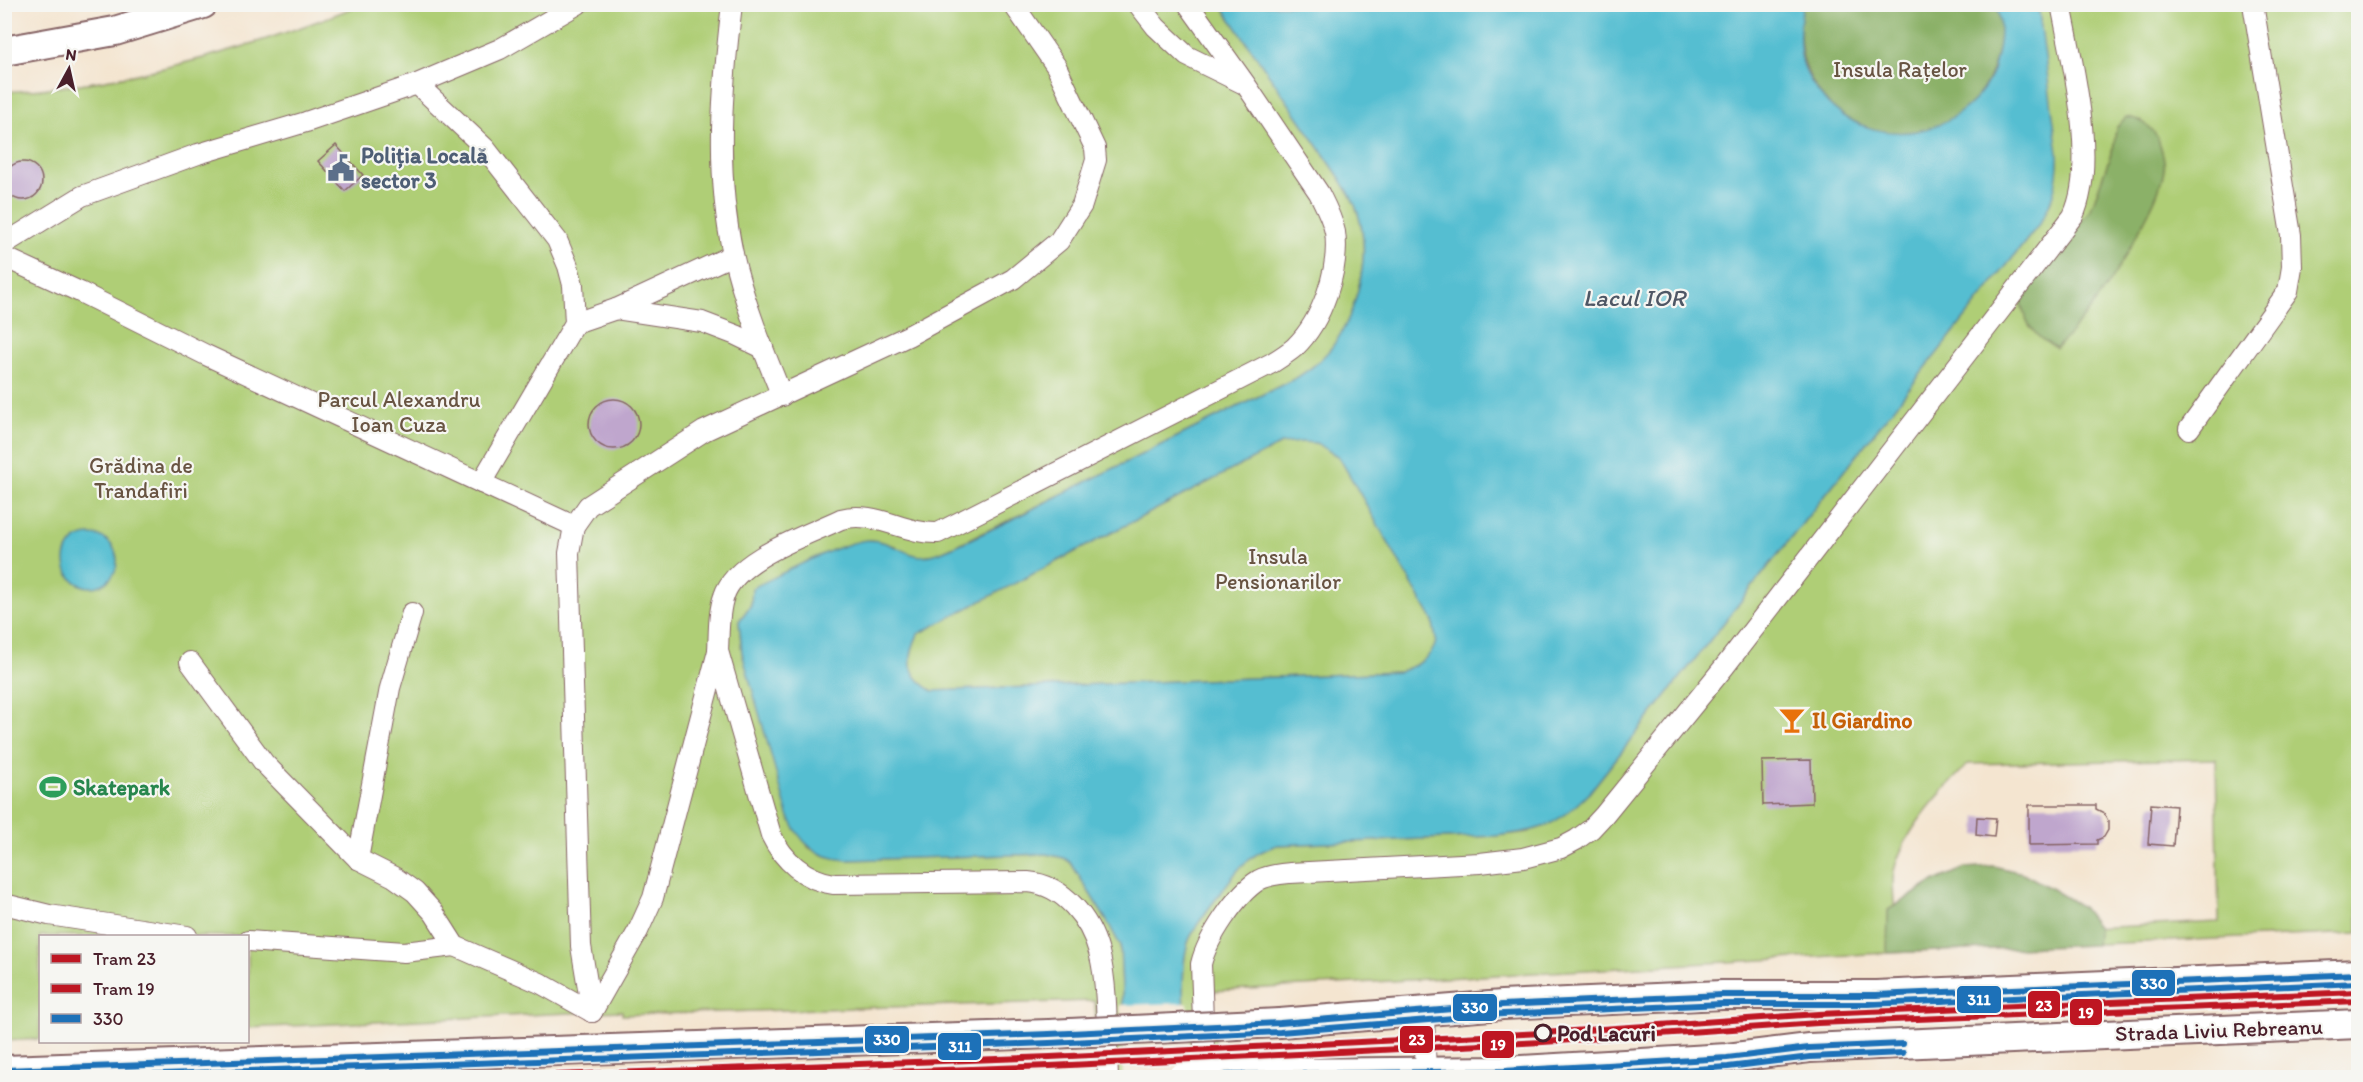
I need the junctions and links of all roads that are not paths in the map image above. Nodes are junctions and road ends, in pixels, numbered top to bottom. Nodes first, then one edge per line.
1 (203, 4) edge
2 (578, 4) edge
3 (732, 4) edge
4 (1013, 4) edge
5 (1138, 4) edge
6 (1188, 4) edge
7 (2061, 4) edge
8 (2253, 4) edge
9 (4, 51) edge
10 (417, 84) junction
11 (1246, 86) junction
12 (4, 244) edge
13 (733, 255) junction
14 (4, 257) edge
15 (616, 309) junction
16 (575, 323) junction
17 (763, 348) junction
18 (782, 396) junction
19 (2189, 429) dead end
20 (481, 483) junction
21 (574, 526) junction
22 (412, 613) dead end
23 (718, 651) junction
24 (190, 662) dead end
25 (358, 859) junction
26 (4, 903) edge
27 (181, 935) edge
28 (249, 942) edge
29 (455, 946) junction
30 (2358, 974) edge
31 (592, 1012) junction
32 (1424, 1012) junction
33 (2358, 1024) edge
34 (4, 1070) edge
35 (1426, 1075) edge
36 (1108, 1077) edge
37 (1181, 1077) edge
38 (1205, 1077) edge

1 - 9 main road
2 - 10 street
3 - 13 street
4 - 18 street
5 - 11 street
6 - 11 street
7 - 38 street
8 - 19 street
10 - 12 street
10 - 16 street
11 - 23 street
13 - 15 street
13 - 17 street
14 - 20 street
15 - 16 street
15 - 17 street
16 - 20 street
17 - 18 street
18 - 21 street
20 - 21 street
21 - 31 street
22 - 25 street
23 - 31 street
23 - 36 street
24 - 25 street
25 - 29 street
26 - 27 street
28 - 29 street
29 - 31 street
30 - 32 main road
32 - 34 main road, bridge
32 - 35 street
33 - 35 main road, Strada Liviu Rebreanu
35 - 37 main road, Strada Liviu Rebreanu, bridge

